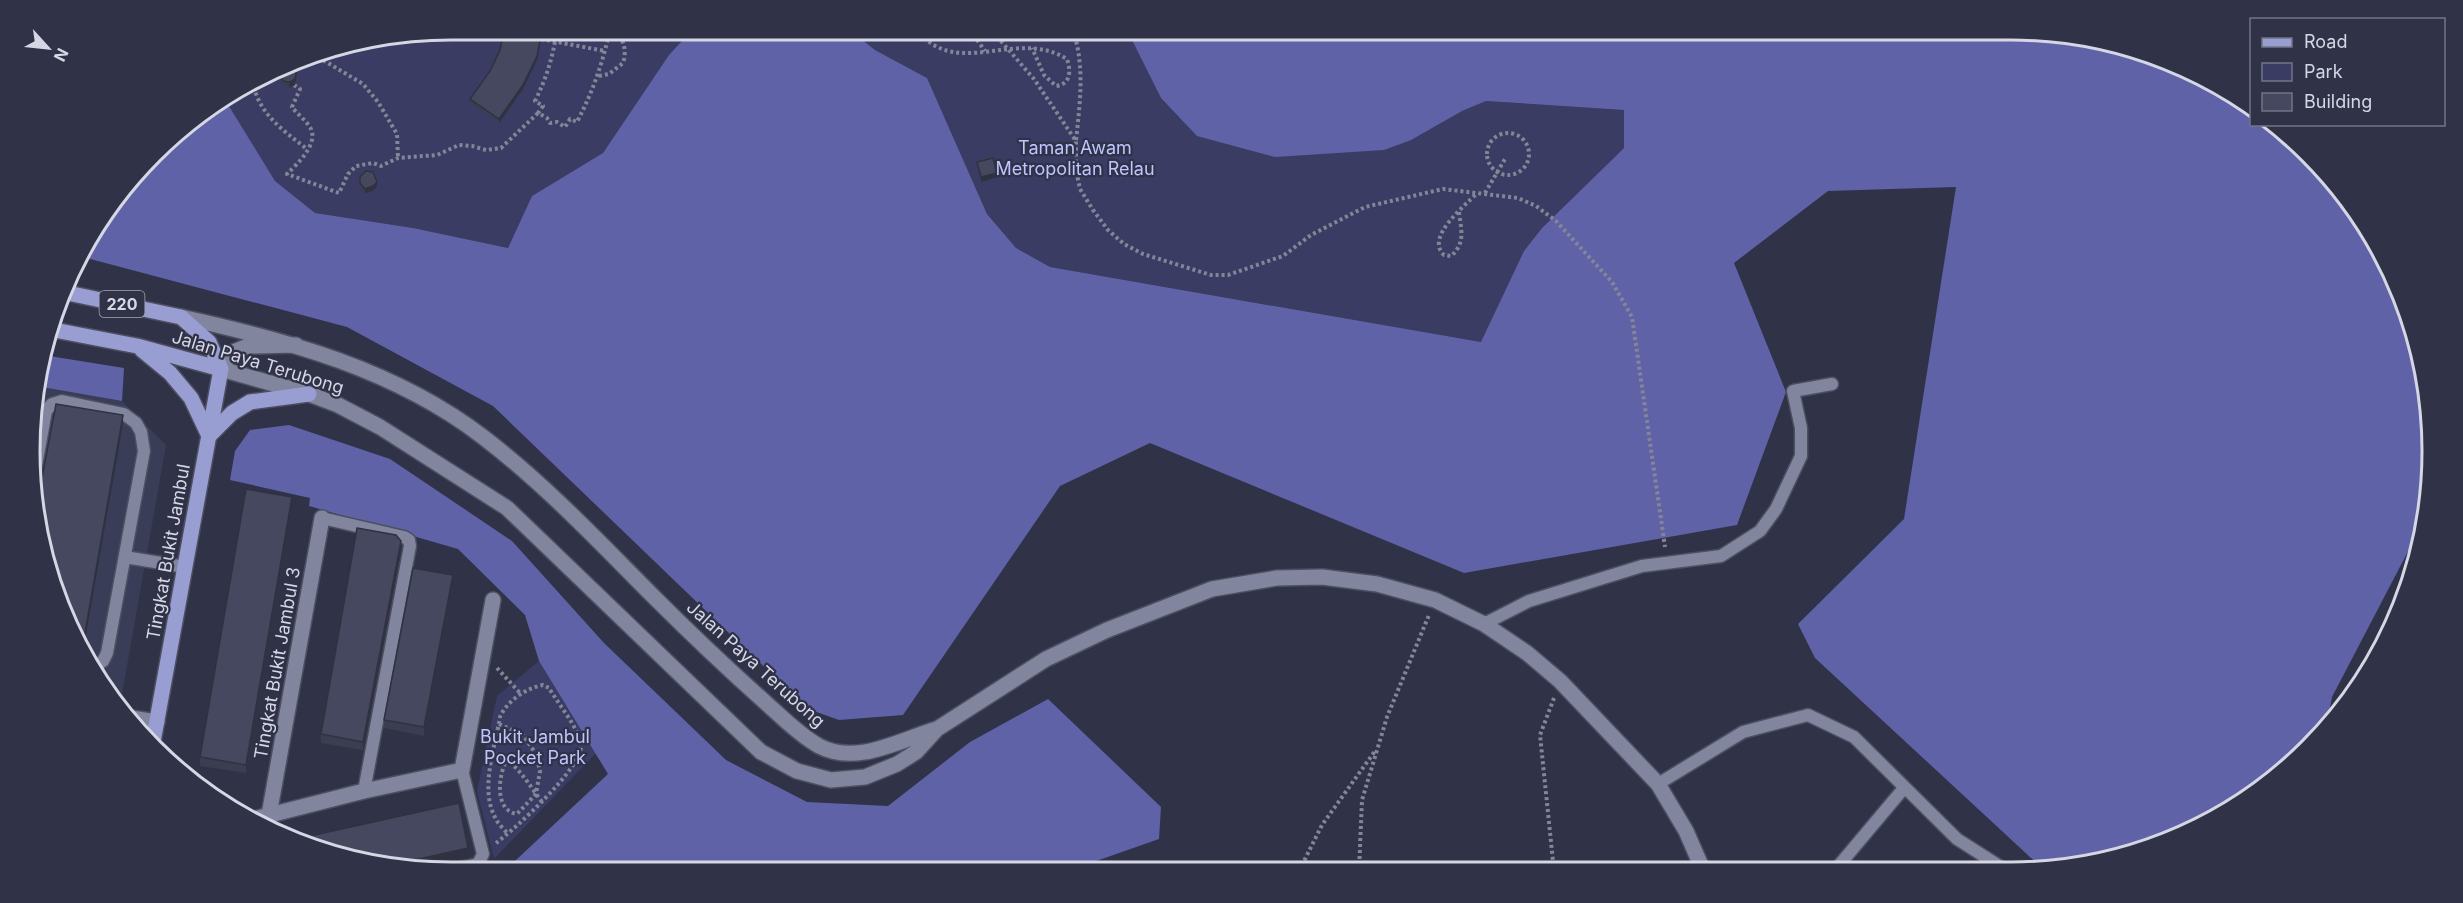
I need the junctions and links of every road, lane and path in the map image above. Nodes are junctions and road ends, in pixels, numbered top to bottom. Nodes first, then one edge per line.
1 (546, 40) edge
2 (609, 40) edge
3 (622, 40) edge
4 (928, 40) edge
5 (977, 40) edge
6 (1002, 40) edge
7 (1076, 40) edge
8 (555, 42) junction
9 (1006, 48) junction
10 (1032, 48) junction
11 (605, 51) junction
12 (985, 51) junction
13 (324, 61) edge
14 (599, 76) junction
15 (294, 85) edge
16 (255, 91) edge
17 (538, 113) junction
18 (1076, 141) junction
19 (307, 149) junction
20 (398, 158) junction
21 (1505, 159) dead end
22 (1497, 173) junction
23 (1477, 192) junction
24 (1485, 193) junction
25 (1459, 212) junction
26 (72, 294) edge
27 (181, 316) junction
28 (59, 331) edge
29 (296, 345) junction
30 (137, 346) junction
31 (221, 369) junction
32 (1832, 384) dead end
33 (309, 394) junction
34 (209, 436) junction
35 (40, 442) edge
36 (322, 518) joint
37 (125, 557) junction
38 (1667, 561) junction
39 (185, 567) junction
40 (493, 600) dead end
41 (1435, 600) junction
42 (1484, 624) junction
43 (100, 663) edge
44 (1560, 681) junction
45 (512, 684) dead end
46 (520, 694) junction
47 (140, 719) edge
48 (157, 722) junction
49 (499, 724) junction
50 (937, 729) junction
51 (154, 735) edge
52 (1378, 748) junction
53 (494, 754) junction
54 (507, 759) junction
55 (462, 770) junction
56 (1658, 783) junction
57 (1904, 788) junction
58 (364, 791) junction
59 (536, 794) junction
60 (542, 802) junction
61 (269, 815) junction
62 (263, 816) edge
63 (479, 862) edge
64 (1304, 862) edge
65 (1359, 862) edge
66 (1553, 862) edge
67 (1700, 862) edge
68 (1842, 862) edge
69 (1992, 862) edge

1 - 8 path
2 - 11 path
3 - 14 path
4 - 12 path
5 - 12 path
6 - 9 path
7 - 18 path
8 - 11 path
8 - 17 path
9 - 10 path
9 - 12 path
9 - 18 path
10 - 10 path
11 - 14 path
13 - 20 path
14 - 17 path
15 - 19 path
16 - 19 path
17 - 20 path
18 - 23 path
19 - 20 path
21 - 22 path
22 - 22 path
22 - 24 path
23 - 24 path
23 - 25 path
24 - 38 path
25 - 25 path
26 - 27 main road, Jalan Paya Terubong / 220
27 - 29 main road, Jalan Paya Terubong / 220
27 - 31 main road
28 - 30 main road, Jalan Paya Terubong / 220
29 - 31 main road
29 - 50 main road, Jalan Paya Terubong / 220
30 - 31 main road, Jalan Paya Terubong / 220
30 - 34 main road
31 - 33 main road, Jalan Paya Terubong / 220
31 - 34 main road, Tingkat Bukit Jambul
32 - 38 lane
33 - 34 main road
33 - 50 main road, Jalan Paya Terubong / 220
34 - 39 main road, Tingkat Bukit Jambul
35 - 37 lane
36 - 58 lane
36 - 61 main road, Tingkat Bukit Jambul 3
37 - 39 lane
37 - 43 lane
38 - 42 lane
39 - 48 main road, Tingkat Bukit Jambul
40 - 55 main road
41 - 42 main road, 220
41 - 50 main road, 220
41 - 52 path
42 - 44 main road, 220
44 - 56 main road, 220
44 - 66 path
45 - 46 path
46 - 49 path
46 - 60 path
47 - 48 main road
48 - 51 main road, Tingkat Bukit Jambul
49 - 53 path
49 - 59 path
52 - 64 path
52 - 65 path
53 - 54 path
53 - 60 path
54 - 59 path
54 - 59 path
55 - 58 main road
55 - 63 lane
56 - 57 lane
56 - 67 main road, 220
57 - 68 lane
57 - 69 lane
58 - 61 main road
59 - 60 path
61 - 62 main road

